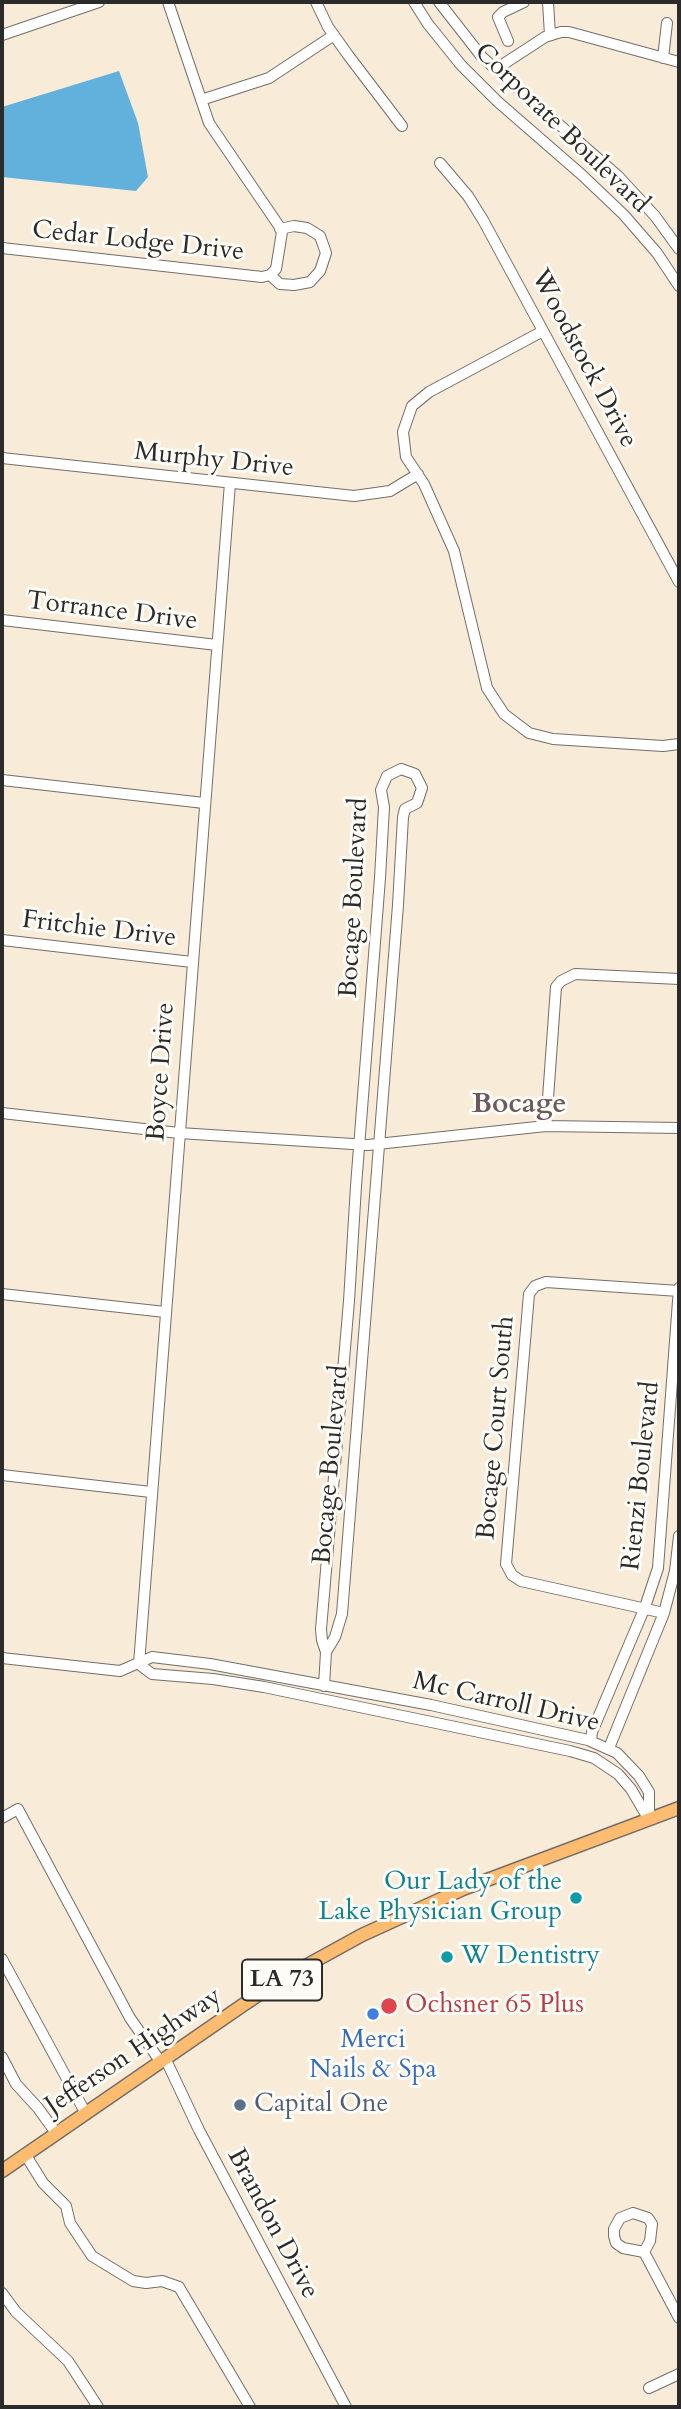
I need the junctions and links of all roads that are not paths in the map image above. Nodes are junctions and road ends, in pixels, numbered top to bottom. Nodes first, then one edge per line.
1 (99, 2) edge
2 (168, 2) edge
3 (316, 2) edge
4 (414, 2) edge
5 (439, 2) edge
6 (524, 2) edge
7 (548, 2) edge
8 (667, 23) dead end
9 (2, 35) edge
10 (334, 35) junction
11 (550, 35) junction
12 (508, 41) dead end
13 (663, 58) junction
14 (679, 62) edge
15 (496, 69) junction
16 (201, 100) junction
17 (402, 126) dead end
18 (440, 163) dead end
19 (280, 229) junction
20 (2, 248) edge
21 (679, 249) edge
22 (270, 275) junction
23 (679, 286) edge
24 (543, 331) junction
25 (2, 458) edge
26 (418, 474) junction
27 (230, 484) junction
28 (679, 582) edge
29 (2, 620) edge
30 (216, 645) junction
31 (679, 744) edge
32 (2, 780) edge
33 (204, 803) junction
34 (2, 940) edge
35 (192, 962) junction
36 (679, 978) edge
37 (2, 1113) edge
38 (546, 1126) junction
39 (679, 1128) edge
40 (179, 1133) junction
41 (360, 1144) junction
42 (378, 1144) junction
43 (679, 1290) edge
44 (2, 1294) edge
45 (165, 1312) junction
46 (2, 1475) edge
47 (151, 1492) junction
48 (679, 1536) edge
49 (645, 1607) junction
50 (664, 1613) junction
51 (326, 1652) junction
52 (2, 1658) edge
53 (139, 1664) junction
54 (324, 1686) junction
55 (591, 1741) junction
56 (609, 1748) junction
57 (679, 1808) edge
58 (2, 1818) edge
59 (649, 1819) junction
60 (2, 1959) edge
61 (2, 2057) edge
62 (162, 2060) junction
63 (85, 2112) junction
64 (56, 2133) junction
65 (25, 2154) junction
66 (2, 2171) edge
67 (644, 2252) junction
68 (2, 2293) edge
69 (679, 2318) edge
70 (679, 2374) edge
71 (649, 2388) dead end
72 (98, 2407) edge
73 (250, 2407) edge
74 (346, 2407) edge

1 - 9 street
2 - 16 street
3 - 10 street
4 - 23 street, Corporate Boulevard
5 - 15 street, Corporate Boulevard
6 - 12 street
7 - 11 street
8 - 13 street
10 - 16 street
10 - 17 street
11 - 13 street
11 - 15 street
13 - 14 street
15 - 21 street, Corporate Boulevard
16 - 19 street
18 - 24 street, Woodstock Drive
19 - 22 street
19 - 22 street
20 - 22 street, Cedar Lodge Drive
24 - 26 street
24 - 28 street, Woodstock Drive
25 - 27 street, Murphy Drive
26 - 27 street, Murphy Drive
26 - 31 street
27 - 30 street, Boyce Drive
29 - 30 street, Torrance Drive
30 - 33 street, Boyce Drive
32 - 33 street
33 - 35 street, Boyce Drive
34 - 35 street, Fritchie Drive
35 - 40 street, Boyce Drive
36 - 38 street
37 - 40 street
38 - 39 street
38 - 42 street
40 - 41 street
40 - 45 street, Boyce Drive
41 - 42 street
41 - 42 street, Bocage Boulevard
41 - 51 street, Bocage Boulevard
42 - 51 street, Bocage Boulevard
43 - 49 street, Rienzi Boulevard
43 - 49 street, Bocage Court South
44 - 45 street
45 - 47 street, Boyce Drive
46 - 47 street
47 - 53 street, Boyce Drive
48 - 50 street, Rienzi Boulevard
49 - 50 street
49 - 55 street, Rienzi Boulevard
50 - 56 street, Rienzi Boulevard
51 - 54 street, Bocage Boulevard
52 - 53 street, Mc Carroll Drive
53 - 54 street, Mc Carroll Drive
53 - 59 street, Mc Carroll Drive
54 - 55 street, Mc Carroll Drive
55 - 56 street, Mc Carroll Drive
56 - 59 street, Mc Carroll Drive
57 - 59 main road, Jefferson Highway / LA 73
58 - 62 street, Brandon Drive
59 - 62 main road, Jefferson Highway / LA 73
60 - 63 street
61 - 64 street
62 - 63 main road, Jefferson Highway / LA 73
62 - 74 street, Brandon Drive
63 - 64 main road, Jefferson Highway / LA 73
64 - 65 main road, Jefferson Highway / LA 73
65 - 66 main road, Jefferson Highway / LA 73
65 - 73 street
67 - 67 street
67 - 69 street
68 - 72 street
70 - 71 street

